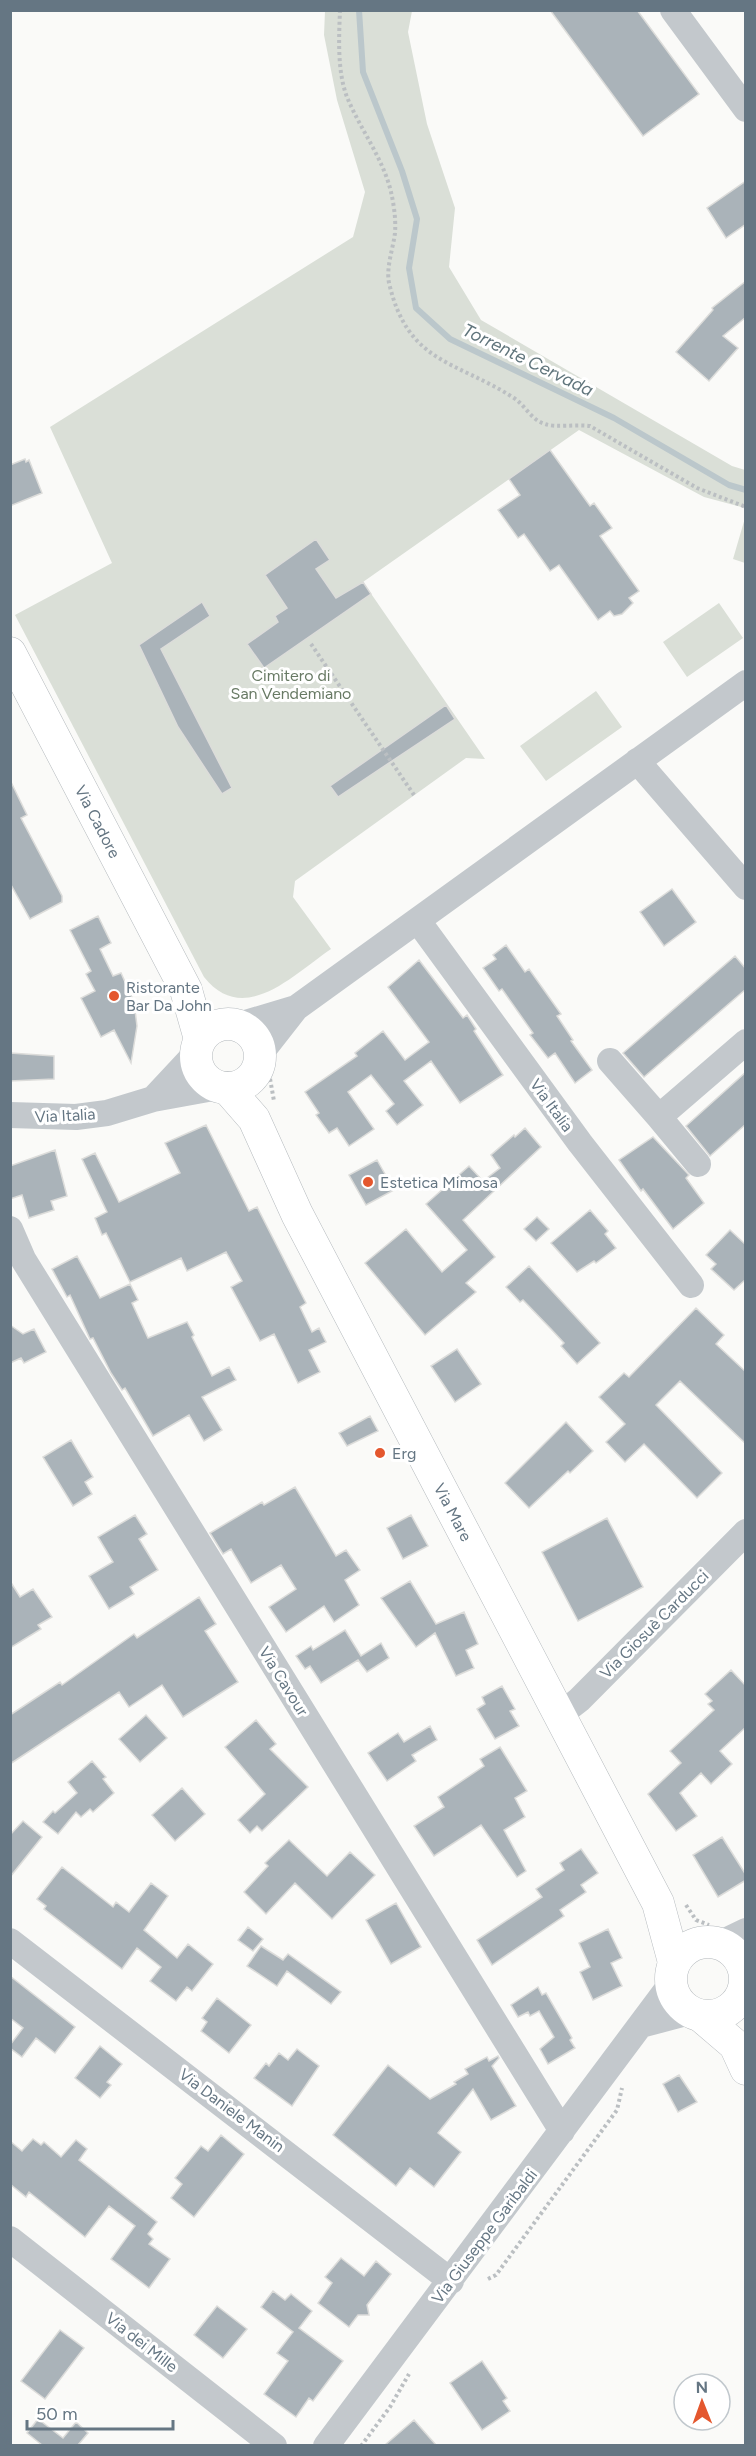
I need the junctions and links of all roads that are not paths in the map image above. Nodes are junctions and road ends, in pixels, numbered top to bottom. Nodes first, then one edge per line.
1 (673, 10) edge
2 (746, 109) edge
3 (10, 653) edge
4 (746, 683) edge
5 (637, 761) junction
6 (746, 888) edge
7 (418, 921) junction
8 (296, 1008) junction
9 (215, 1036) junction
10 (746, 1042) edge
11 (610, 1062) dead end
12 (246, 1075) junction
13 (153, 1099) junction
14 (10, 1115) edge
15 (659, 1117) junction
16 (698, 1164) dead end
17 (10, 1229) edge
18 (691, 1285) dead end
19 (746, 1532) edge
20 (561, 1714) junction
21 (670, 1902) junction
22 (720, 1936) edge
23 (10, 1941) edge
24 (745, 1970) edge
25 (673, 1973) junction
26 (736, 2004) junction
27 (695, 2014) junction
28 (641, 2025) junction
29 (740, 2057) edge
30 (562, 2131) junction
31 (10, 2239) edge
32 (451, 2281) junction
33 (273, 2445) edge
34 (326, 2445) edge

1 - 2 street
3 - 9 main road, Via Cadore
4 - 5 street
5 - 6 street
5 - 7 street
7 - 8 street
7 - 18 street, Via Italia
8 - 9 street
8 - 12 street
9 - 12 main road, Via Cadore
9 - 12 main road, Via Cadore
9 - 13 street
10 - 15 street
11 - 15 street
12 - 13 street, Via Italia
12 - 20 main road, Via Mare
13 - 14 street, Via Italia
15 - 16 street
17 - 30 street, Via Cavour
19 - 20 street, Via Giosuè Carducci
20 - 21 main road, Via Mare
21 - 22 main road, Via Mare
21 - 25 main road, Via Mare
22 - 24 main road, Via Mare
22 - 25 main road
23 - 32 street, Via Daniele Manin
24 - 26 main road, Via Mare
25 - 27 main road, Via Mare
25 - 28 street, Via Giuseppe Garibaldi
26 - 27 main road
26 - 29 main road, Via Mare
27 - 28 street
27 - 29 main road, Via Mare
28 - 30 street, Via Giuseppe Garibaldi
30 - 32 street, Via Giuseppe Garibaldi
31 - 33 street, Via dei Mille
32 - 34 street, Via Giuseppe Garibaldi

